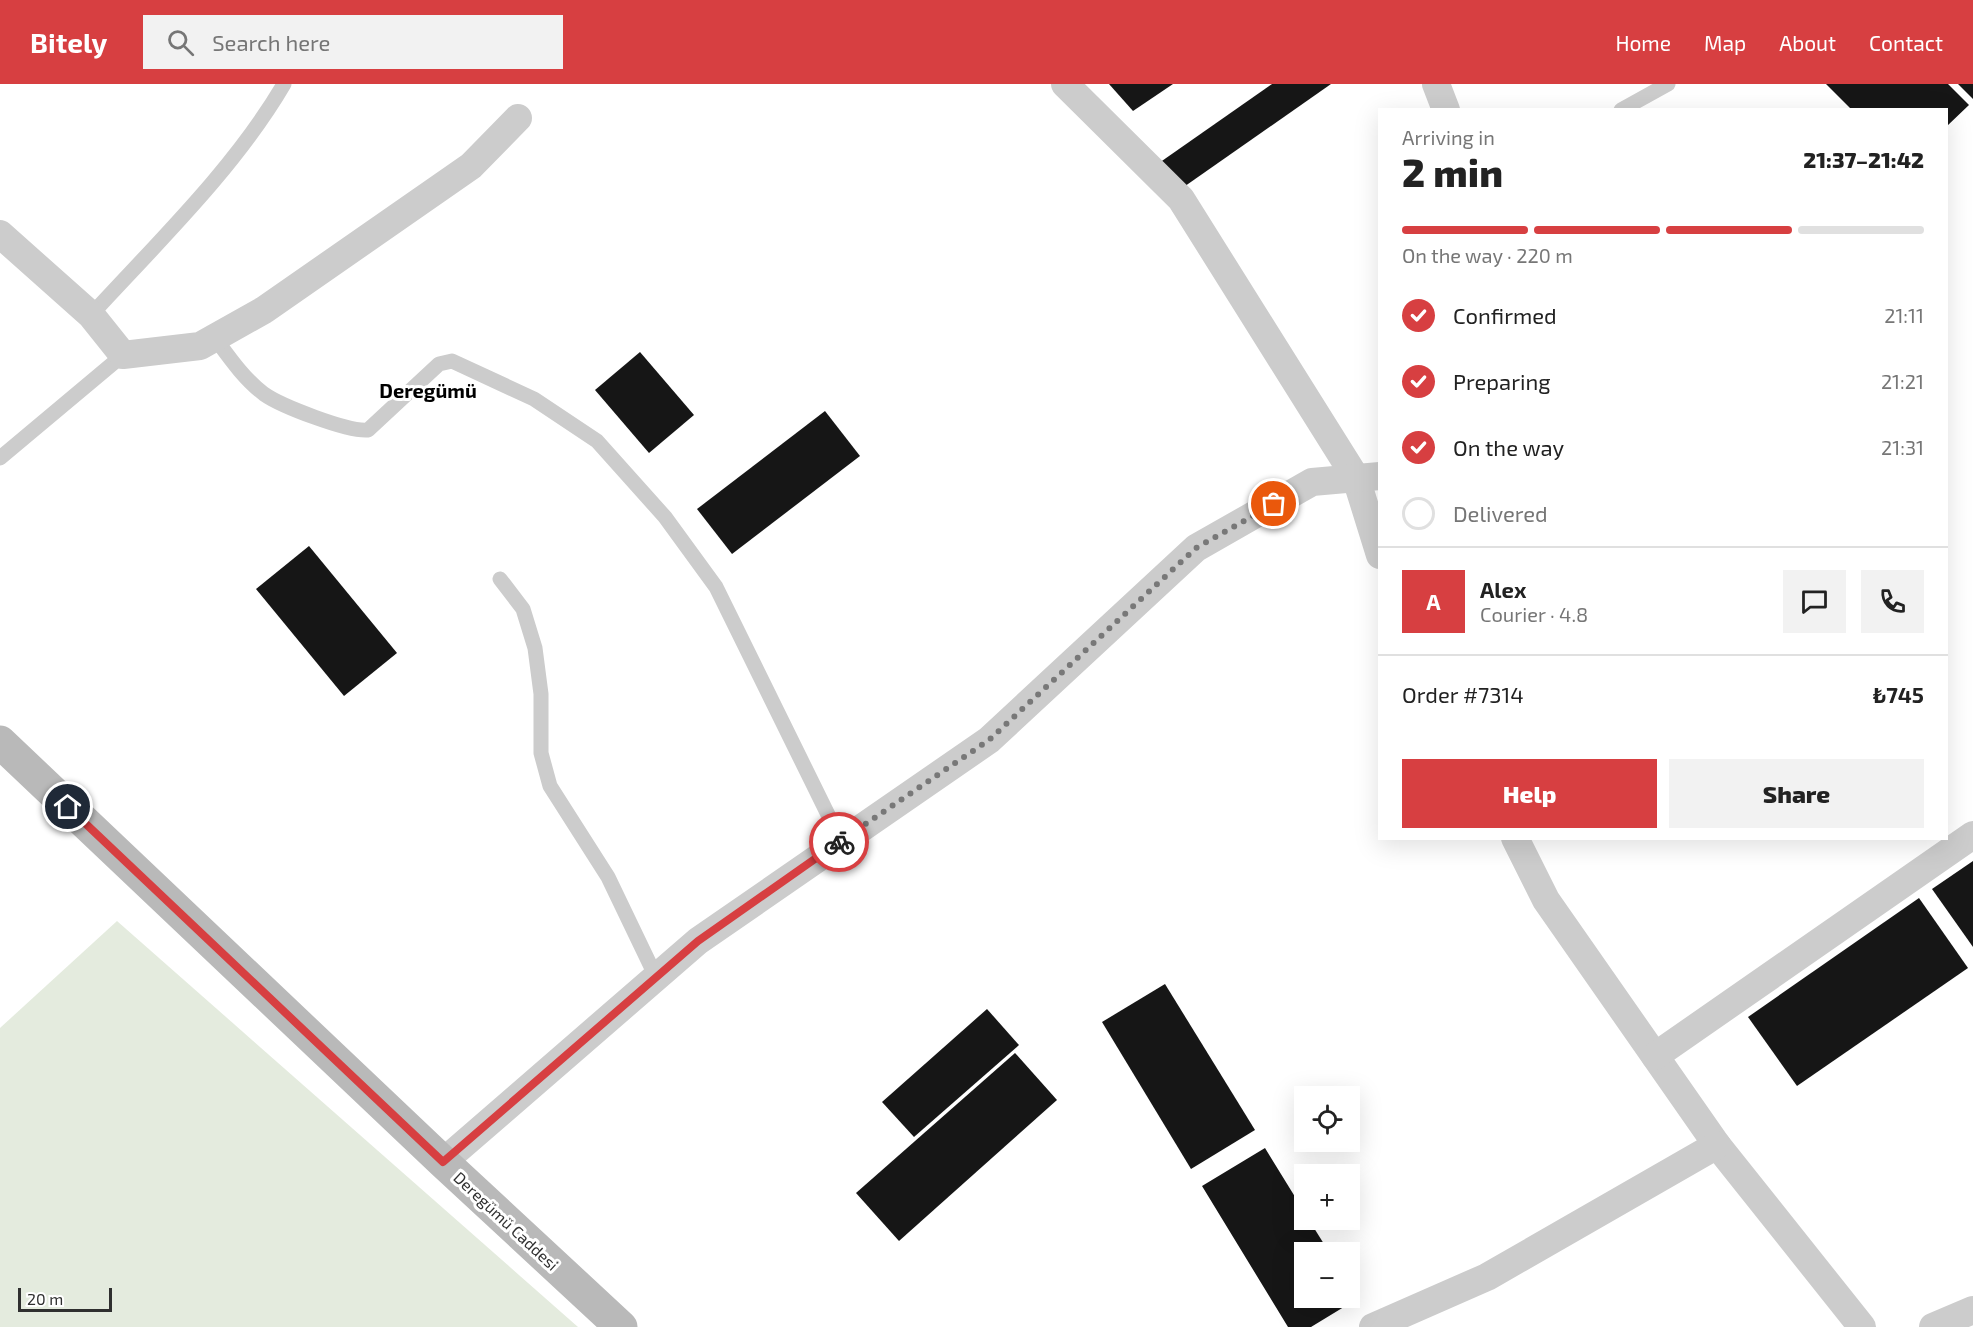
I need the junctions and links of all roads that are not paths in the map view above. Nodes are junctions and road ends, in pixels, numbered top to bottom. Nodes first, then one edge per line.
1 (284, 84) edge
2 (1065, 84) edge
3 (1436, 84) edge
4 (1668, 84) edge
5 (1445, 108) edge
6 (1625, 108) edge
7 (518, 118) dead end
8 (0, 234) edge
9 (91, 315) junction
10 (214, 338) junction
11 (123, 355) junction
12 (0, 458) edge
13 (1368, 477) edge
14 (1378, 542) edge
15 (500, 579) dead end
16 (0, 742) edge
17 (1973, 835) edge
18 (1516, 840) edge
19 (841, 841) junction
20 (656, 977) junction
21 (1655, 1056) junction
22 (1717, 1145) junction
23 (443, 1162) junction
24 (1973, 1310) edge
25 (621, 1327) edge
26 (1372, 1327) edge
27 (1862, 1327) edge
28 (1934, 1327) edge

1 - 9 lane
2 - 13 street
3 - 5 street
4 - 6 lane
7 - 10 street
8 - 9 street
9 - 11 street
10 - 11 street
10 - 19 lane
11 - 12 lane
13 - 14 street
13 - 19 street
15 - 20 lane
16 - 23 street, Deregümü Caddesi
17 - 21 street
18 - 21 street
19 - 20 street
20 - 23 street
21 - 22 street
22 - 26 street
22 - 27 street
23 - 25 street, Deregümü Caddesi
24 - 28 street

